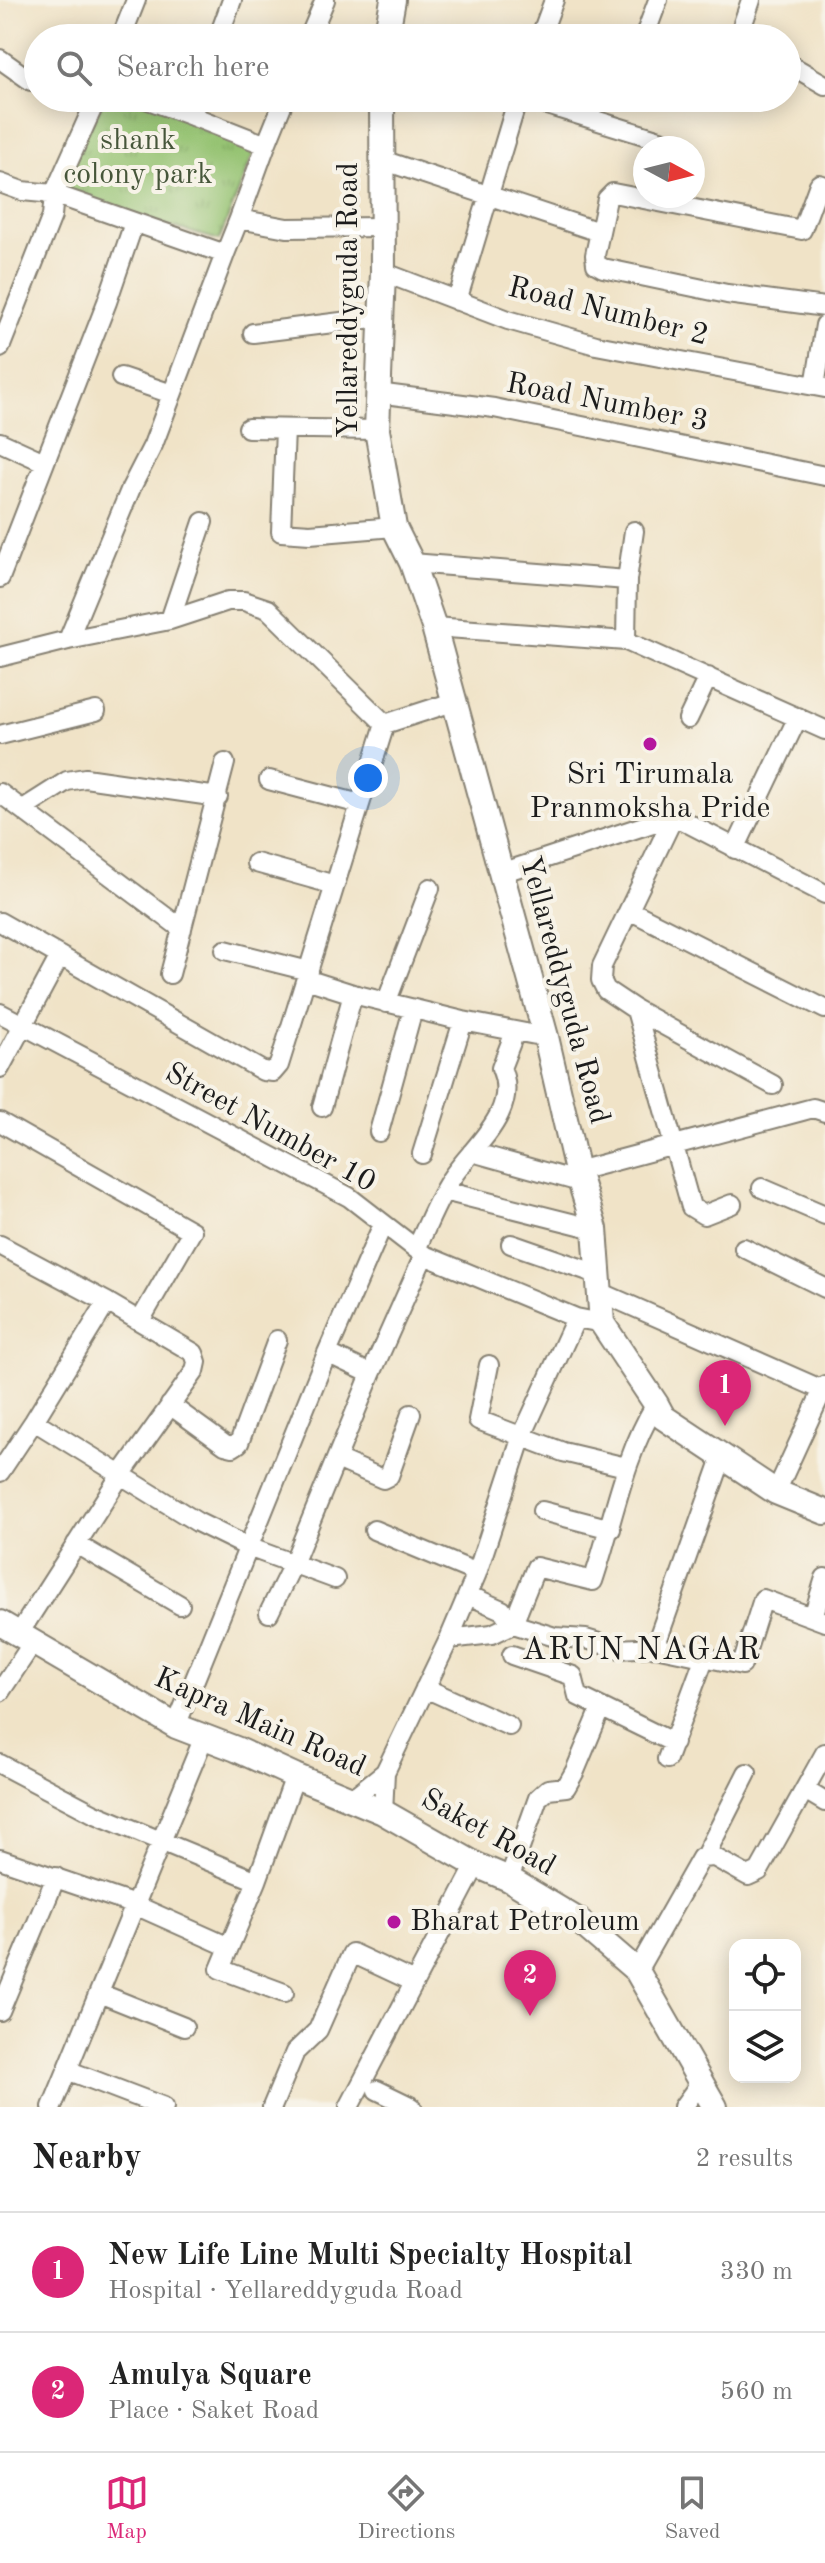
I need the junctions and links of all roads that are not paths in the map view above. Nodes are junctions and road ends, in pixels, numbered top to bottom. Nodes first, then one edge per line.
1 (136, 0) edge
2 (232, 0) edge
3 (325, 0) edge
4 (393, 0) edge
5 (554, 0) edge
6 (658, 0) edge
7 (751, 0) edge
8 (127, 24) edge
9 (223, 24) edge
10 (315, 24) edge
11 (389, 24) edge
12 (545, 24) edge
13 (649, 24) edge
14 (743, 24) edge
15 (0, 59) edge
16 (801, 71) edge
17 (24, 76) edge
18 (825, 85) edge
19 (91, 112) edge
20 (204, 112) edge
21 (279, 112) edge
22 (382, 112) edge
23 (514, 112) edge
24 (569, 112) edge
25 (647, 136) edge
26 (266, 145) junction
27 (382, 160) junction
28 (0, 183) edge
29 (825, 186) edge
30 (54, 194) junction
31 (489, 196) junction
32 (239, 219) junction
33 (134, 223) junction
34 (382, 227) junction
35 (599, 232) junction
36 (225, 254) junction
37 (383, 272) junction
38 (457, 301) junction
39 (825, 307) edge
40 (381, 317) junction
41 (825, 325) edge
42 (253, 333) dead end
43 (0, 348) edge
44 (121, 377) dead end
45 (820, 387) edge
46 (377, 393) junction
47 (172, 394) junction
48 (248, 428) dead end
49 (285, 429) junction
50 (377, 430) junction
51 (0, 442) edge
52 (44, 462) junction
53 (825, 476) edge
54 (203, 522) dead end
55 (394, 527) junction
56 (634, 531) dead end
57 (412, 563) junction
58 (0, 578) edge
59 (627, 580) junction
60 (170, 620) junction
61 (434, 627) junction
62 (68, 640) junction
63 (626, 641) junction
64 (0, 657) edge
65 (708, 677) junction
66 (453, 702) junction
67 (96, 711) dead end
68 (798, 717) junction
69 (688, 719) dead end
70 (385, 724) junction
71 (825, 730) edge
72 (0, 735) edge
73 (225, 763) dead end
74 (269, 780) dead end
75 (0, 793) edge
76 (218, 797) junction
77 (360, 804) junction
78 (23, 809) junction
79 (674, 816) junction
80 (735, 849) junction
81 (256, 863) dead end
82 (501, 873) junction
83 (335, 885) junction
84 (430, 888) dead end
85 (825, 894) edge
86 (629, 910) junction
87 (0, 922) edge
88 (182, 929) junction
89 (225, 950) dead end
90 (60, 956) junction
91 (170, 974) dead end
92 (307, 975) junction
93 (353, 994) junction
94 (386, 1003) junction
95 (413, 1009) junction
96 (825, 1009) edge
97 (636, 1010) junction
98 (0, 1013) edge
99 (463, 1021) junction
100 (23, 1026) junction
101 (515, 1032) junction
102 (546, 1037) junction
103 (0, 1068) edge
104 (773, 1085) dead end
105 (322, 1107) dead end
106 (825, 1112) edge
107 (0, 1122) edge
108 (379, 1132) dead end
109 (673, 1147) junction
110 (472, 1152) junction
111 (422, 1154) dead end
112 (579, 1177) junction
113 (762, 1188) dead end
114 (444, 1191) junction
115 (732, 1204) dead end
116 (825, 1215) edge
117 (383, 1224) junction
118 (595, 1229) junction
119 (511, 1244) dead end
120 (0, 1245) edge
121 (744, 1248) dead end
122 (420, 1252) junction
123 (600, 1284) junction
124 (825, 1288) edge
125 (107, 1302) junction
126 (576, 1318) junction
127 (140, 1321) junction
128 (602, 1323) junction
129 (277, 1340) dead end
130 (327, 1353) junction
131 (489, 1365) dead end
132 (371, 1374) junction
133 (824, 1389) edge
134 (656, 1404) junction
135 (170, 1405) junction
136 (411, 1414) dead end
137 (34, 1421) junction
138 (522, 1436) junction
139 (722, 1458) junction
140 (337, 1459) junction
141 (626, 1467) junction
142 (0, 1472) edge
143 (120, 1476) junction
144 (776, 1492) junction
145 (542, 1511) dead end
146 (825, 1512) edge
147 (611, 1529) junction
148 (374, 1530) dead end
149 (76, 1544) junction
150 (248, 1547) junction
151 (293, 1564) junction
152 (477, 1573) junction
153 (825, 1578) edge
154 (335, 1579) dead end
155 (468, 1595) junction
156 (180, 1605) dead end
157 (269, 1613) dead end
158 (819, 1619) edge
159 (513, 1624) junction
160 (17, 1634) edge
161 (449, 1639) junction
162 (655, 1647) junction
163 (512, 1655) dead end
164 (705, 1656) junction
165 (425, 1688) junction
166 (0, 1692) edge
167 (601, 1709) junction
168 (176, 1726) junction
169 (509, 1726) dead end
170 (204, 1737) junction
171 (825, 1753) edge
172 (0, 1764) edge
173 (385, 1772) junction
174 (747, 1773) dead end
175 (295, 1776) junction
176 (805, 1790) junction
177 (825, 1802) edge
178 (367, 1807) junction
179 (162, 1843) junction
180 (705, 1856) junction
181 (0, 1859) edge
182 (476, 1865) junction
183 (56, 1877) junction
184 (509, 1879) junction
185 (257, 1881) junction
186 (135, 1905) junction
187 (229, 1947) junction
188 (637, 1971) junction
189 (414, 1982) junction
190 (99, 1993) junction
191 (284, 1993) dead end
192 (2, 2000) edge
193 (184, 2027) dead end
194 (67, 2070) junction
195 (701, 2082) junction
196 (377, 2090) dead end
197 (52, 2107) edge
198 (164, 2107) edge
199 (272, 2107) edge
200 (349, 2107) edge
201 (412, 2107) edge
202 (683, 2107) edge
203 (715, 2107) edge

1 - 8 street
2 - 9 street
3 - 10 street
4 - 11 street
5 - 12 street
6 - 13 street
7 - 14 street
15 - 17 street
16 - 18 street
19 - 30 street
20 - 26 street
21 - 26 street
22 - 27 street, Yellareddyguda Road
23 - 31 street
24 - 25 street
26 - 32 street
27 - 31 street
27 - 34 street, Yellareddyguda Road
28 - 30 street
29 - 35 street
30 - 33 street
30 - 43 street
31 - 35 street
31 - 38 street
32 - 34 street
32 - 36 street
33 - 36 street
33 - 52 street
34 - 37 street, Yellareddyguda Road
35 - 39 street
36 - 47 street
37 - 38 street, Road Number 2
37 - 40 street, Yellareddyguda Road
38 - 45 street, Road Number 2
40 - 42 street
40 - 46 street, Yellareddyguda Road
41 - 45 street
44 - 47 street
46 - 50 street, Yellareddyguda Road
46 - 53 street, Road Number 3
47 - 62 street
48 - 49 street
49 - 50 street
49 - 55 street
50 - 55 street, Yellareddyguda Road
51 - 52 street
52 - 58 street
54 - 60 street
55 - 57 street, Yellareddyguda Road
56 - 59 street
57 - 59 street
57 - 61 street, Yellareddyguda Road
59 - 63 street
60 - 62 street
60 - 70 street
61 - 63 street
61 - 66 street, Yellareddyguda Road
62 - 64 street
63 - 65 street
65 - 68 street
65 - 69 street
66 - 70 street
66 - 82 street, Yellareddyguda Road
67 - 72 street
68 - 71 street
68 - 80 street
70 - 77 street
73 - 76 street
74 - 77 street
75 - 78 street
76 - 78 street
76 - 88 street
77 - 83 street
78 - 88 street
79 - 80 street
79 - 82 street
79 - 86 street
80 - 85 street
81 - 83 street
82 - 102 street, Yellareddyguda Road
83 - 92 street
84 - 94 street
86 - 96 street
86 - 97 street
87 - 90 street
88 - 91 street
89 - 92 street
90 - 92 street
90 - 100 street
92 - 93 street
93 - 94 street
93 - 105 street
94 - 95 street
95 - 99 street
95 - 108 street
97 - 104 street
97 - 109 street
98 - 100 street, Street Number 10
99 - 101 street
99 - 111 street
100 - 103 street
100 - 117 street, Street Number 10
101 - 102 street
101 - 110 street
102 - 112 street, Yellareddyguda Road
106 - 109 street
107 - 127 street
109 - 112 street
109 - 115 street
110 - 112 street
110 - 114 street
112 - 118 street, Yellareddyguda Road
113 - 116 street
114 - 118 street
114 - 122 street
117 - 122 street, Street Number 10
117 - 130 street
118 - 123 street, Yellareddyguda Road
119 - 123 street
120 - 125 street
121 - 124 street
122 - 126 street, Street Number 10
122 - 132 street
123 - 128 street, Yellareddyguda Road
123 - 133 street
125 - 127 street
125 - 137 street
126 - 128 street, Street Number 10
126 - 138 street
127 - 135 street
128 - 134 street, Yellareddyguda Road
129 - 135 street
130 - 132 street
130 - 150 street
131 - 138 street
132 - 140 street
133 - 144 street
134 - 139 street, Yellareddyguda Road
134 - 141 street
135 - 143 street
136 - 140 street
137 - 142 street
137 - 143 street
138 - 141 street
138 - 152 street
139 - 144 street, Yellareddyguda Road
139 - 162 street
140 - 151 street
141 - 147 street
143 - 149 street
143 - 150 street
144 - 146 street, Yellareddyguda Road
145 - 147 street
147 - 159 street
148 - 152 street
149 - 156 street
149 - 160 street
150 - 151 street
150 - 168 street
151 - 154 street
151 - 157 street
152 - 155 street
153 - 158 street
155 - 159 street
155 - 161 street
158 - 164 street
159 - 161 street
159 - 162 street
160 - 166 street
160 - 168 street, Kapra Main Road
161 - 165 street
162 - 164 street
163 - 167 street
164 - 167 street
165 - 169 street
165 - 173 street
167 - 184 street
168 - 170 street, Kapra Main Road
170 - 175 street, Kapra Main Road
170 - 179 street
171 - 176 street
172 - 179 street
173 - 178 street
173 - 178 street
174 - 180 street
175 - 178 street, Kapra Main Road
175 - 185 street
176 - 177 street
176 - 180 street
178 - 182 street, Saket Road
179 - 185 street
179 - 186 street
180 - 188 street
181 - 183 street
182 - 184 street, Saket Road
182 - 189 street
183 - 186 street
183 - 192 street
184 - 188 street, Saket Road
185 - 187 street
186 - 187 street
186 - 190 street
187 - 191 street
188 - 195 street, Saket Road
189 - 199 street
189 - 200 street
190 - 193 street
190 - 194 street
194 - 197 street
194 - 198 street
195 - 202 street
195 - 203 street, Saket Road
196 - 201 street

